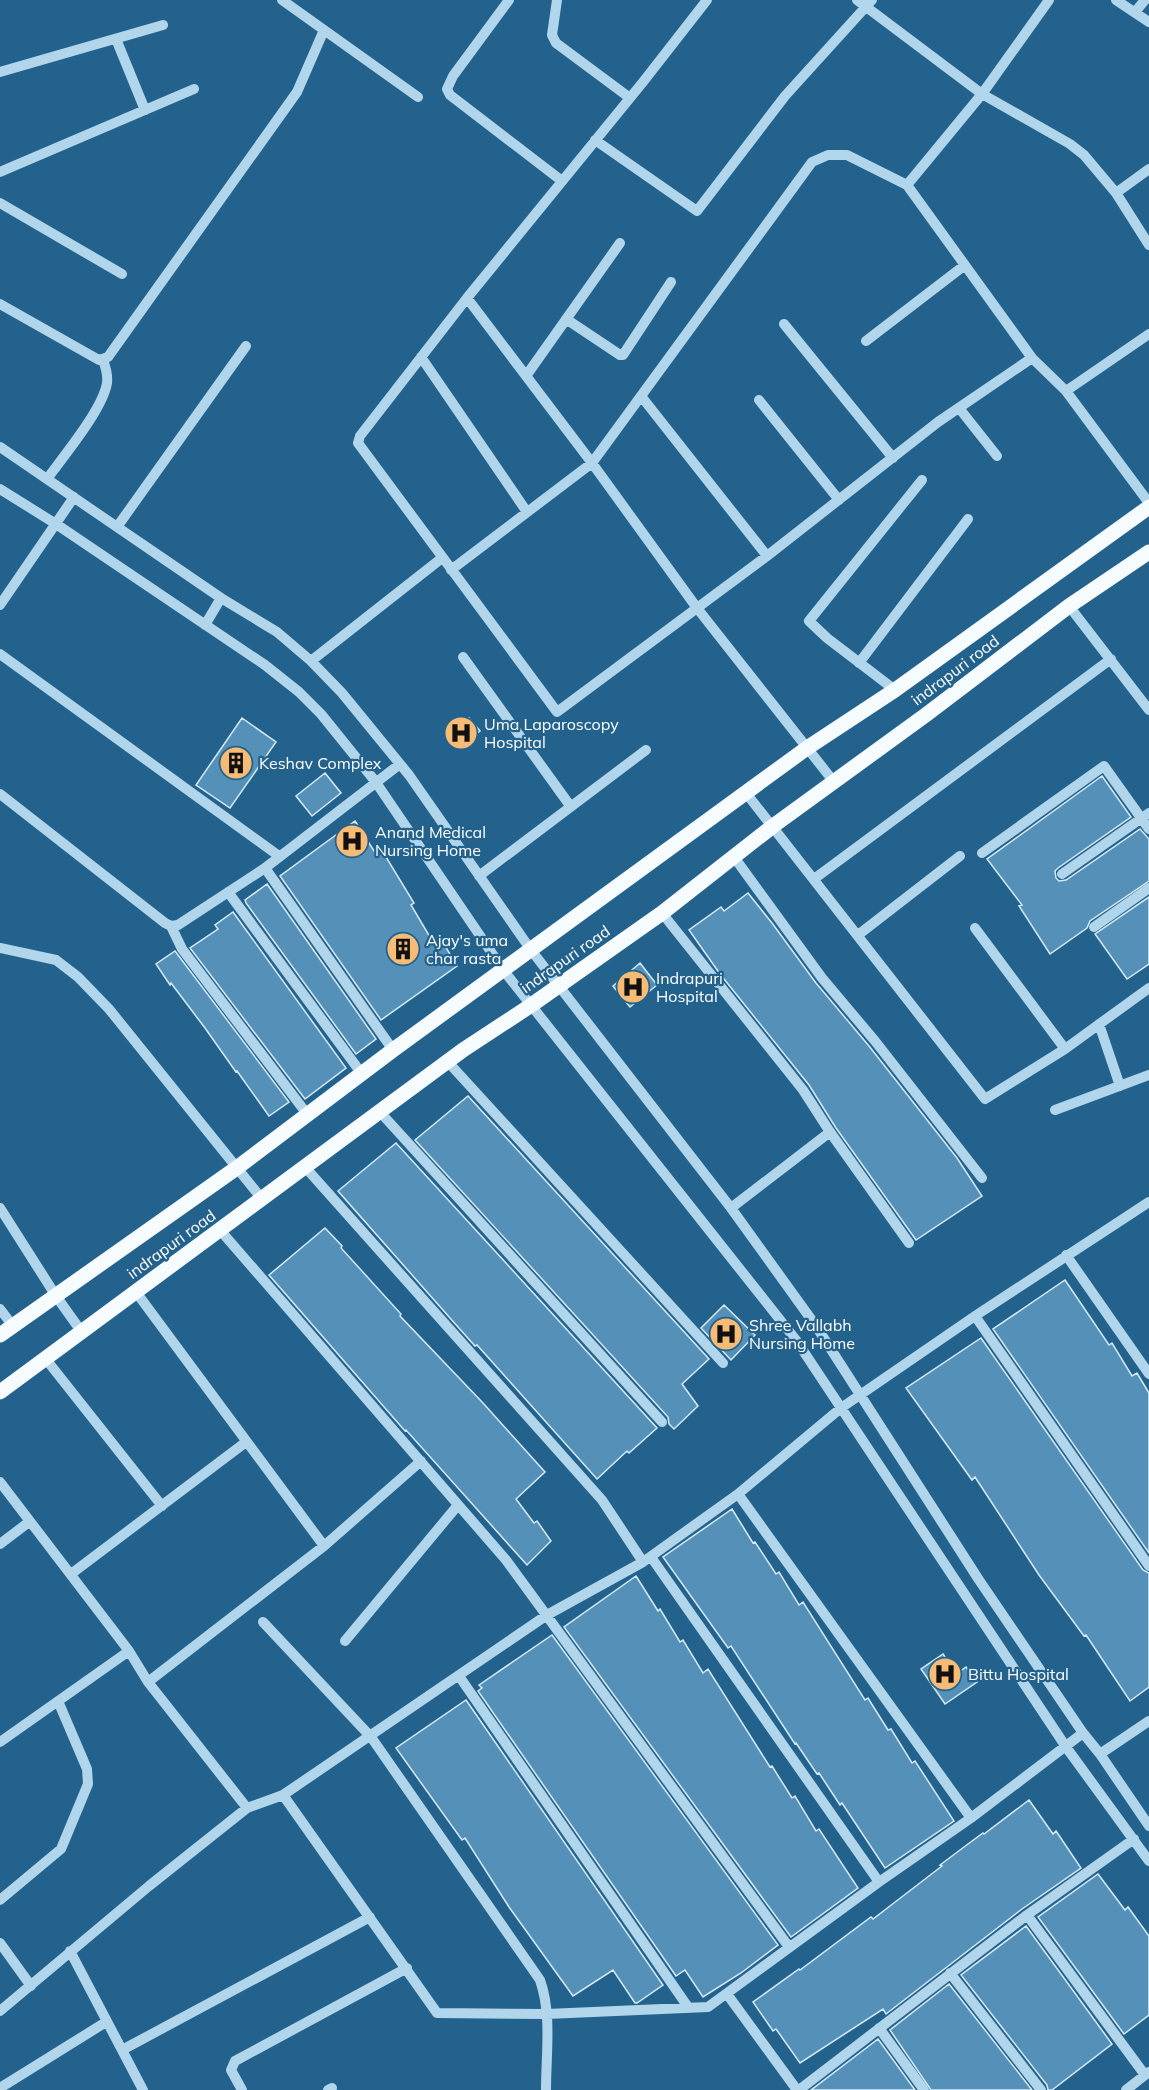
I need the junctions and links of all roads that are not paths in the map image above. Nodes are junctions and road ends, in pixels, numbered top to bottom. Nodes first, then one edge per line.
1 (282, 0) edge
2 (509, 0) edge
3 (557, 0) edge
4 (707, 0) edge
5 (857, 0) edge
6 (1049, 0) edge
7 (1116, 0) edge
8 (1144, 0) edge
9 (869, 4) edge
10 (1135, 12) junction
11 (1149, 22) edge
12 (163, 25) dead end
13 (324, 30) junction
14 (116, 39) junction
15 (0, 72) edge
16 (194, 89) dead end
17 (982, 94) junction
18 (418, 97) dead end
19 (630, 98) junction
20 (145, 110) junction
21 (595, 140) junction
22 (1149, 169) edge
23 (0, 172) edge
24 (562, 181) junction
25 (907, 185) junction
26 (1116, 193) junction
27 (0, 203) edge
28 (620, 243) dead end
29 (1149, 246) edge
30 (965, 265) junction
31 (122, 274) dead end
32 (671, 282) dead end
33 (467, 298) junction
34 (0, 304) edge
35 (566, 319) junction
36 (783, 324) dead end
37 (1149, 334) edge
38 (866, 341) dead end
39 (246, 346) dead end
40 (421, 357) junction
41 (1032, 358) junction
42 (104, 360) junction
43 (526, 376) junction
44 (1066, 392) junction
45 (641, 396) junction
46 (759, 400) dead end
47 (958, 408) junction
48 (0, 447) edge
49 (997, 456) dead end
50 (893, 458) junction
51 (592, 463) junction
52 (47, 479) junction
53 (922, 480) dead end
54 (0, 489) edge
55 (74, 497) junction
56 (839, 500) junction
57 (1149, 505) edge
58 (527, 512) junction
59 (968, 519) dead end
60 (56, 524) junction
61 (117, 527) junction
62 (1149, 552) edge
63 (767, 556) junction
64 (442, 558) junction
65 (451, 570) junction
66 (221, 598) junction
67 (0, 605) edge
68 (1069, 606) junction
69 (697, 608) junction
70 (205, 625) junction
71 (0, 654) edge
72 (463, 657) dead end
73 (1111, 659) junction
74 (311, 661) junction
75 (859, 663) junction
76 (895, 690) junction
77 (1149, 710) edge
78 (807, 748) junction
79 (646, 750) dead end
80 (400, 764) junction
81 (375, 781) junction
82 (834, 782) junction
83 (746, 793) junction
84 (0, 794) edge
85 (571, 807) junction
86 (1145, 816) edge
87 (773, 826) junction
88 (1149, 829) edge
89 (982, 853) dead end
90 (279, 856) junction
91 (960, 856) dead end
92 (734, 857) junction
93 (265, 868) junction
94 (1062, 874) dead end
95 (479, 876) junction
96 (814, 879) junction
97 (1149, 888) edge
98 (228, 892) junction
99 (662, 913) junction
100 (171, 926) junction
101 (1094, 927) dead end
102 (975, 928) dead end
103 (858, 935) junction
104 (0, 948) edge
105 (531, 950) junction
106 (504, 971) junction
107 (558, 986) junction
108 (1149, 988) edge
109 (530, 1006) junction
110 (1099, 1024) junction
111 (1065, 1049) junction
112 (393, 1050) junction
113 (448, 1062) junction
114 (362, 1074) junction
115 (1149, 1075) edge
116 (1120, 1086) junction
117 (1055, 1110) dead end
118 (380, 1112) junction
119 (307, 1114) junction
120 (830, 1132) junction
121 (238, 1167) junction
122 (305, 1167) junction
123 (982, 1178) dead end
124 (262, 1199) junction
125 (1149, 1202) edge
126 (0, 1208) edge
127 (731, 1209) junction
128 (220, 1230) junction
129 (909, 1242) dead end
130 (1066, 1255) junction
131 (136, 1292) junction
132 (56, 1296) junction
133 (0, 1309) edge
134 (975, 1316) junction
135 (6, 1331) edge
136 (81, 1331) junction
137 (45, 1358) junction
138 (723, 1363) dead end
139 (1149, 1374) edge
140 (0, 1392) edge
141 (860, 1395) junction
142 (841, 1408) junction
143 (662, 1422) dead end
144 (246, 1442) junction
145 (421, 1461) junction
146 (0, 1482) edge
147 (738, 1494) junction
148 (458, 1504) junction
149 (162, 1506) junction
150 (29, 1522) junction
151 (0, 1544) edge
152 (324, 1546) junction
153 (647, 1559) junction
154 (1149, 1566) edge
155 (71, 1575) junction
156 (547, 1615) junction
157 (263, 1622) dead end
158 (345, 1641) dead end
159 (129, 1651) junction
160 (459, 1676) junction
161 (148, 1682) junction
162 (58, 1701) junction
163 (1149, 1721) edge
164 (1083, 1733) junction
165 (371, 1737) junction
166 (0, 1742) edge
167 (1066, 1747) junction
168 (1100, 1754) junction
169 (283, 1795) junction
170 (247, 1808) junction
171 (971, 1818) junction
172 (1148, 1823) edge
173 (1134, 1839) junction
174 (1149, 1861) edge
175 (879, 1882) junction
176 (0, 1900) edge
177 (1027, 1915) junction
178 (370, 1917) junction
179 (0, 1942) edge
180 (789, 1947) junction
181 (70, 1952) junction
182 (407, 1968) junction
183 (950, 1974) junction
184 (31, 1986) junction
185 (727, 1994) junction
186 (688, 2007) junction
187 (0, 2011) edge
188 (546, 2014) junction
189 (106, 2022) junction
190 (879, 2028) junction
191 (122, 2050) junction
192 (1147, 2074) edge
193 (0, 2088) edge
194 (143, 2090) edge
195 (242, 2090) edge
196 (546, 2090) edge
197 (798, 2090) edge
198 (924, 2090) edge
199 (1041, 2090) edge
200 (1126, 2090) edge

1 - 13 street
2 - 24 street
3 - 19 street
4 - 19 street
5 - 9 street
6 - 17 street
7 - 10 street
8 - 10 street
9 - 17 street
9 - 21 street
10 - 11 street
12 - 14 street
13 - 18 street
13 - 42 street
14 - 15 street
14 - 20 street
16 - 20 street
17 - 25 street
17 - 26 street
19 - 21 street
20 - 23 street
21 - 24 street
22 - 26 street
24 - 33 street
25 - 30 street
25 - 45 street
26 - 29 street
27 - 31 street
28 - 35 street
30 - 38 street
30 - 41 street
32 - 35 street
33 - 40 street
33 - 43 street
34 - 42 street
35 - 43 street
36 - 50 street
37 - 44 street
39 - 61 street
40 - 58 street
40 - 64 street
41 - 44 street
41 - 47 street
42 - 52 street
43 - 51 street
44 - 57 street
45 - 51 street
45 - 63 street
46 - 56 street
47 - 49 street
47 - 50 street
48 - 52 street
50 - 56 street
51 - 58 street
51 - 69 street
52 - 55 street
53 - 75 street
54 - 60 street
55 - 60 street
55 - 61 street
56 - 63 street
57 - 76 main road, indrapuri road
58 - 65 street
59 - 75 street
60 - 67 street
60 - 70 street
61 - 66 street
62 - 68 main road, indrapuri road
63 - 69 street
64 - 65 street
64 - 74 street
65 - 69 street
66 - 70 street
66 - 74 street
68 - 73 street
68 - 82 main road, indrapuri road
69 - 78 street
70 - 81 street
71 - 90 street
72 - 85 street
73 - 77 street
73 - 96 street
74 - 80 street
75 - 76 street
76 - 78 main road, indrapuri road
78 - 82 street
78 - 83 main road, indrapuri road
79 - 85 street
80 - 81 street
80 - 95 street
81 - 90 street
81 - 106 street
82 - 87 main road, indrapuri road
83 - 87 street
83 - 105 main road, indrapuri road
84 - 100 street
85 - 95 street
86 - 88 street
86 - 89 street
86 - 94 street
87 - 92 main road, indrapuri road
87 - 96 street
90 - 93 street
91 - 103 street
92 - 99 main road, indrapuri road
92 - 123 street
93 - 98 street
93 - 112 street
95 - 105 street
96 - 103 street
97 - 101 street
98 - 100 street
98 - 114 street
99 - 107 main road, indrapuri road
99 - 120 street
100 - 119 street
102 - 111 street
103 - 111 street
104 - 121 street
105 - 106 main road, indrapuri road
105 - 107 street
106 - 109 street
106 - 112 main road, indrapuri road
107 - 109 main road, indrapuri road
107 - 127 street
108 - 110 street
109 - 113 main road, indrapuri road
109 - 142 street
110 - 111 street
110 - 116 street
112 - 114 main road, indrapuri road
113 - 118 main road, indrapuri road
113 - 138 street
114 - 119 main road, indrapuri road
115 - 116 street
116 - 117 street
118 - 122 main road, indrapuri road
118 - 143 street
119 - 121 main road, indrapuri road
120 - 127 street
120 - 129 street
121 - 124 street
121 - 132 main road, indrapuri road
122 - 124 main road, indrapuri road
122 - 153 street
124 - 128 main road, indrapuri road
125 - 130 street
126 - 132 street
127 - 141 street
128 - 131 main road, indrapuri road
128 - 145 street
130 - 134 street
130 - 139 street
131 - 136 main road, indrapuri road
131 - 144 street
132 - 135 main road, indrapuri road
132 - 136 street
133 - 135 street
134 - 141 street
134 - 154 street
136 - 137 main road, indrapuri road
137 - 140 main road, indrapuri road
137 - 149 street
141 - 142 street
141 - 164 street
142 - 147 street
142 - 167 street
144 - 149 street
144 - 152 street
145 - 148 street
145 - 152 street
146 - 150 street
147 - 153 street
147 - 171 street
148 - 156 street
148 - 158 street
149 - 155 street
150 - 151 street
150 - 155 street
152 - 161 street
153 - 156 street
153 - 175 street
155 - 159 street
156 - 160 street
156 - 180 street
157 - 165 street
159 - 161 street
159 - 162 street
160 - 165 street
160 - 186 street
161 - 170 street
162 - 166 street
162 - 176 street
163 - 168 street
164 - 167 street
164 - 168 street
165 - 169 street
165 - 188 street
167 - 171 street
167 - 173 street
168 - 172 street
169 - 170 street
169 - 178 street
170 - 181 street
171 - 175 street
173 - 174 street
173 - 177 street
175 - 180 street
177 - 183 street
177 - 192 street
178 - 182 street
178 - 191 street
179 - 184 street
180 - 185 street
181 - 184 street
181 - 189 street
182 - 188 street
182 - 195 street
183 - 190 street
183 - 199 street
184 - 187 street
185 - 186 street
185 - 197 street
186 - 188 street
188 - 196 street
189 - 191 street
189 - 193 street
190 - 197 street
190 - 198 street
191 - 194 street
192 - 200 street

